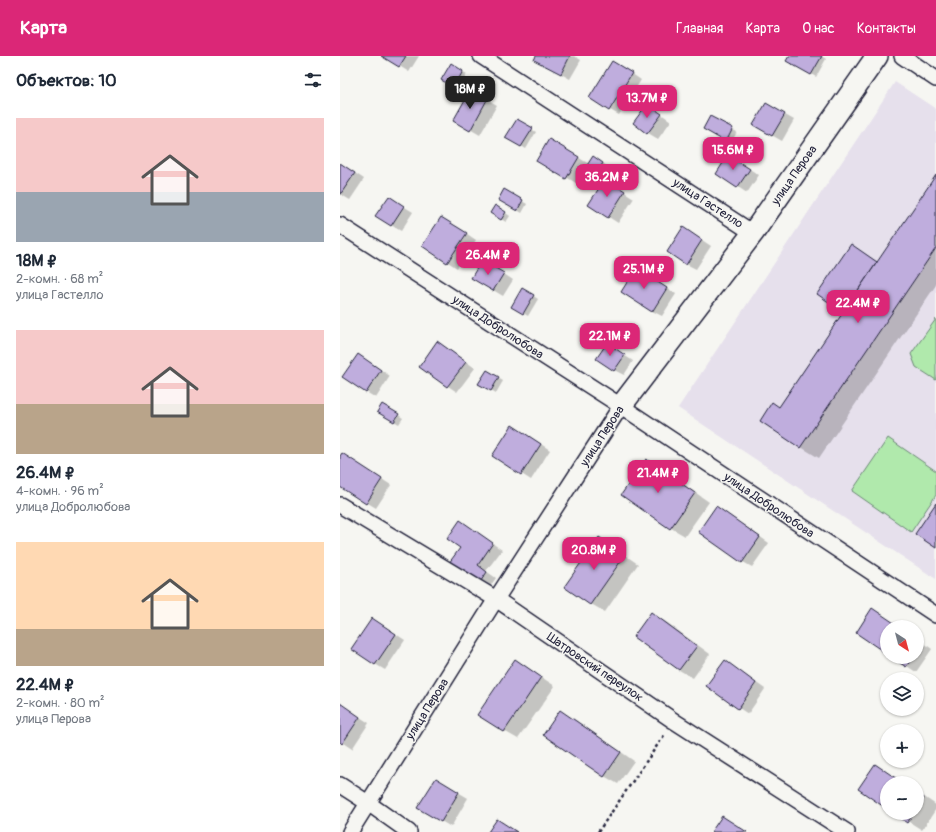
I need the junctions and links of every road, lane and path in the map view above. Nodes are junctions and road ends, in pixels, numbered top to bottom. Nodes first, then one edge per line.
1 (481, 56) edge
2 (877, 56) edge
3 (902, 56) edge
4 (936, 79) edge
5 (340, 225) edge
6 (753, 233) junction
7 (621, 406) junction
8 (340, 506) edge
9 (496, 599) junction
10 (936, 615) edge
11 (674, 721) junction
12 (340, 785) edge
13 (368, 802) junction
14 (350, 832) edge
15 (409, 832) edge
16 (598, 832) edge
17 (847, 832) edge

1 - 6 street, улица Гастелло
2 - 6 street, улица Перова
3 - 4 street
5 - 7 street, улица Добролюбова
6 - 7 street, улица Перова
7 - 9 street, улица Перова
7 - 10 street, улица Добролюбова
8 - 9 street, Шатровский переулок
9 - 11 street, Шатровский переулок
9 - 13 street, улица Перова
11 - 16 path
11 - 17 street, Шатровский переулок
12 - 13 street
13 - 14 street, улица Перова
13 - 15 street

